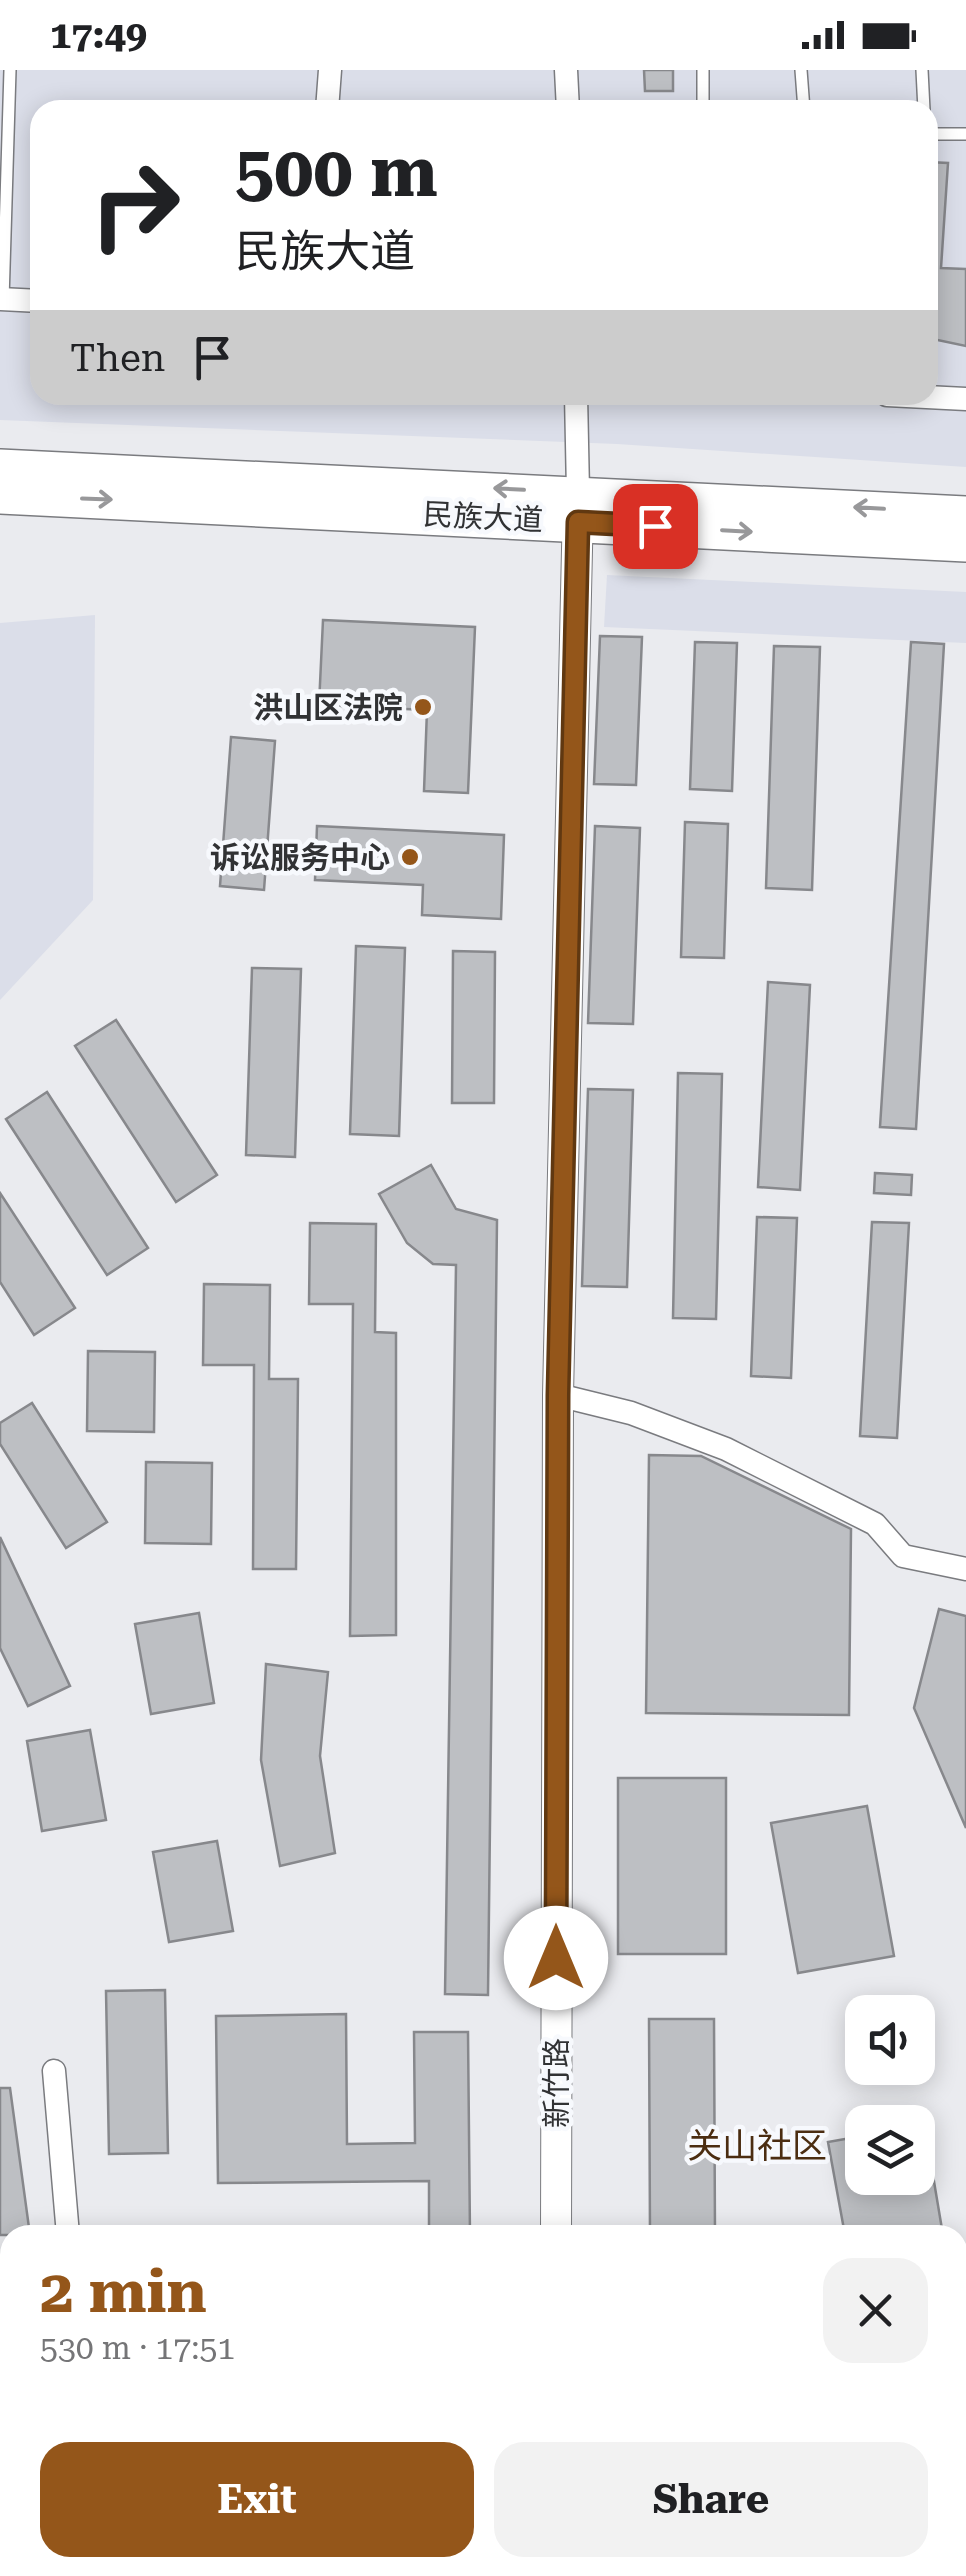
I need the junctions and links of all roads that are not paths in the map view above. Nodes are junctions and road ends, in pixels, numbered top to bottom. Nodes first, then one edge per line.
1 (10, 70) edge
2 (330, 70) edge
3 (566, 70) edge
4 (704, 70) edge
5 (801, 70) edge
6 (922, 70) edge
7 (328, 100) edge
8 (568, 100) edge
9 (704, 100) edge
10 (803, 100) edge
11 (924, 100) edge
12 (938, 134) edge
13 (966, 134) edge
14 (2, 300) edge
15 (30, 301) edge
16 (938, 397) edge
17 (966, 398) edge
18 (576, 405) edge
19 (0, 467) edge
20 (0, 496) edge
21 (578, 507) junction
22 (966, 514) edge
23 (966, 544) edge
24 (558, 1395) junction
25 (966, 1569) edge
26 (54, 2071) dead end
27 (67, 2225) edge
28 (556, 2225) edge

1 - 14 lane
2 - 7 street
3 - 8 street
4 - 9 lane
5 - 10 lane
6 - 11 lane
12 - 13 lane
14 - 15 street
16 - 17 street
18 - 21 street
21 -> 19 main road, 民族大道
20 -> 21 main road, 民族大道
22 -> 21 main road, 民族大道
21 -> 23 main road, 民族大道
21 - 24 main road, 新竹路
24 - 25 street
24 - 28 main road, 新竹路
26 - 27 street

